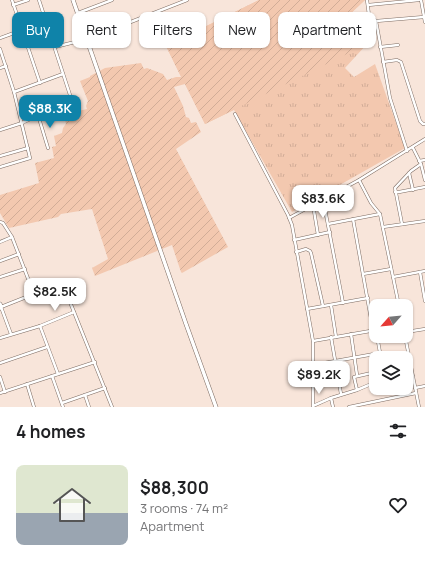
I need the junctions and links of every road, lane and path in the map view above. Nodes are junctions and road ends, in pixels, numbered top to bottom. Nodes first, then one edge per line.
1 (12, 0) edge
2 (28, 0) edge
3 (39, 0) edge
4 (73, 0) edge
5 (111, 0) edge
6 (187, 0) edge
7 (367, 0) edge
8 (420, 0) edge
9 (13, 5) junction
10 (368, 5) junction
11 (16, 12) edge
12 (43, 12) edge
13 (78, 12) edge
14 (81, 12) edge
15 (369, 12) edge
16 (424, 17) edge
17 (131, 22) edge
18 (376, 22) joint
19 (425, 22) edge
20 (12, 34) edge
21 (0, 38) edge
22 (398, 45) dead end
23 (380, 47) junction
24 (28, 48) edge
25 (55, 48) edge
26 (90, 48) edge
27 (0, 49) edge
28 (383, 62) junction
29 (6, 66) junction
30 (0, 68) edge
31 (63, 74) junction
32 (40, 83) junction
33 (14, 92) junction
34 (235, 114) dead end
35 (38, 115) junction
36 (22, 123) junction
37 (425, 124) edge
38 (0, 130) edge
39 (425, 139) edge
40 (28, 148) junction
41 (48, 148) dead end
42 (413, 148) junction
43 (407, 151) junction
44 (0, 156) edge
45 (425, 160) edge
46 (420, 163) junction
47 (0, 167) edge
48 (409, 173) junction
49 (359, 180) junction
50 (425, 180) edge
51 (425, 188) edge
52 (414, 190) junction
53 (395, 192) junction
54 (323, 199) junction
55 (313, 205) junction
56 (380, 214) junction
57 (289, 218) junction
58 (353, 220) junction
59 (425, 221) edge
60 (0, 222) edge
61 (328, 224) junction
62 (402, 224) junction
63 (383, 227) junction
64 (330, 232) junction
65 (318, 235) junction
66 (12, 237) junction
67 (294, 240) junction
68 (0, 242) edge
69 (296, 252) junction
70 (19, 254) junction
71 (0, 260) edge
72 (25, 269) junction
73 (391, 269) junction
74 (425, 271) edge
75 (420, 272) junction
76 (363, 274) junction
77 (393, 277) junction
78 (0, 278) edge
79 (34, 294) junction
80 (368, 298) junction
81 (398, 299) edge
82 (425, 300) edge
83 (343, 303) junction
84 (369, 303) edge
85 (331, 305) junction
86 (0, 306) edge
87 (323, 306) junction
88 (306, 309) junction
89 (74, 312) junction
90 (40, 326) junction
91 (425, 329) edge
92 (369, 331) edge
93 (413, 331) edge
94 (11, 334) junction
95 (351, 334) junction
96 (336, 336) junction
97 (0, 338) edge
98 (331, 338) junction
99 (313, 340) junction
100 (47, 346) junction
101 (369, 355) edge
102 (354, 357) junction
103 (335, 361) junction
104 (95, 362) junction
105 (0, 363) edge
106 (313, 365) junction
107 (369, 373) edge
108 (58, 374) junction
109 (357, 375) junction
110 (52, 376) junction
111 (413, 376) edge
112 (0, 377) edge
113 (27, 384) junction
114 (369, 385) edge
115 (425, 386) edge
116 (105, 388) junction
117 (415, 388) junction
118 (356, 390) junction
119 (5, 392) junction
120 (0, 393) edge
121 (416, 393) junction
122 (342, 394) junction
123 (85, 395) junction
124 (331, 398) junction
125 (62, 403) junction
126 (34, 407) edge
127 (63, 407) edge
128 (89, 407) edge
129 (112, 407) edge
130 (216, 407) edge
131 (313, 407) edge
132 (333, 407) edge
133 (349, 407) edge
134 (419, 407) edge

1 - 9 street
2 - 9 street
3 - 12 street
4 - 13 street
5 - 14 street
6 - 17 street
7 - 10 street
8 - 10 street
8 - 16 street
9 - 11 street
10 - 15 street
16 - 18 street
16 - 19 street
18 - 23 street
20 - 21 street
22 - 23 street
23 - 28 street
24 - 32 street
25 - 31 street
26 - 130 street
27 - 29 street
28 - 37 street
28 - 43 street
29 - 30 street
29 - 33 street
31 - 32 street
31 - 35 street
32 - 33 street
33 - 36 street
34 - 57 street
35 - 36 street
35 - 41 street
36 - 38 street
36 - 40 street
39 - 42 street
40 - 44 street
40 - 47 street
42 - 43 street
42 - 46 street
43 - 49 street
45 - 46 street
46 - 48 street
46 - 50 street
48 - 52 street
48 - 53 street
49 - 54 street
49 - 56 street
51 - 52 street
52 - 53 street
53 - 62 street
54 - 55 street
54 - 61 street
55 - 57 street
55 - 65 street
56 - 58 street
56 - 63 street
57 - 67 street
58 - 61 street
58 - 76 street
59 - 62 street
60 - 66 street
61 - 64 street
62 - 63 street
63 - 73 street
64 - 65 street
64 - 83 street
65 - 67 street
66 - 68 street
66 - 70 street
67 - 69 street
69 - 87 street
69 - 88 street
70 - 71 street
70 - 72 street
72 - 78 street
72 - 79 street
73 - 76 street
73 - 77 street
74 - 75 street
75 - 77 street
75 - 82 street
76 - 80 street
77 - 81 street
79 - 86 street
79 - 89 street
80 - 83 street
80 - 84 street
83 - 85 street
85 - 87 street
85 - 96 street
86 - 94 street
87 - 88 street
88 - 99 street
89 - 90 street
89 - 104 street
90 - 94 street
90 - 100 street
91 - 93 street
92 - 95 street
94 - 97 street
95 - 96 street
95 - 102 street
96 - 98 street
98 - 99 street
98 - 103 street
99 - 106 street
100 - 105 street
100 - 108 street
101 - 102 street
102 - 103 street
102 - 109 street
103 - 106 street
103 - 122 street
104 - 108 street
104 - 116 street
106 - 131 street
107 - 109 street
108 - 110 street
109 - 118 street
110 - 113 street
110 - 125 street
111 - 117 street
112 - 119 street
113 - 119 street
113 - 126 street
114 - 118 street
115 - 117 street
116 - 123 street
116 - 129 street
117 - 121 street
118 - 122 street
119 - 120 street
121 - 133 street
121 - 134 street
122 - 124 street
123 - 125 street
123 - 128 street
124 - 131 street
124 - 132 street
125 - 127 street

